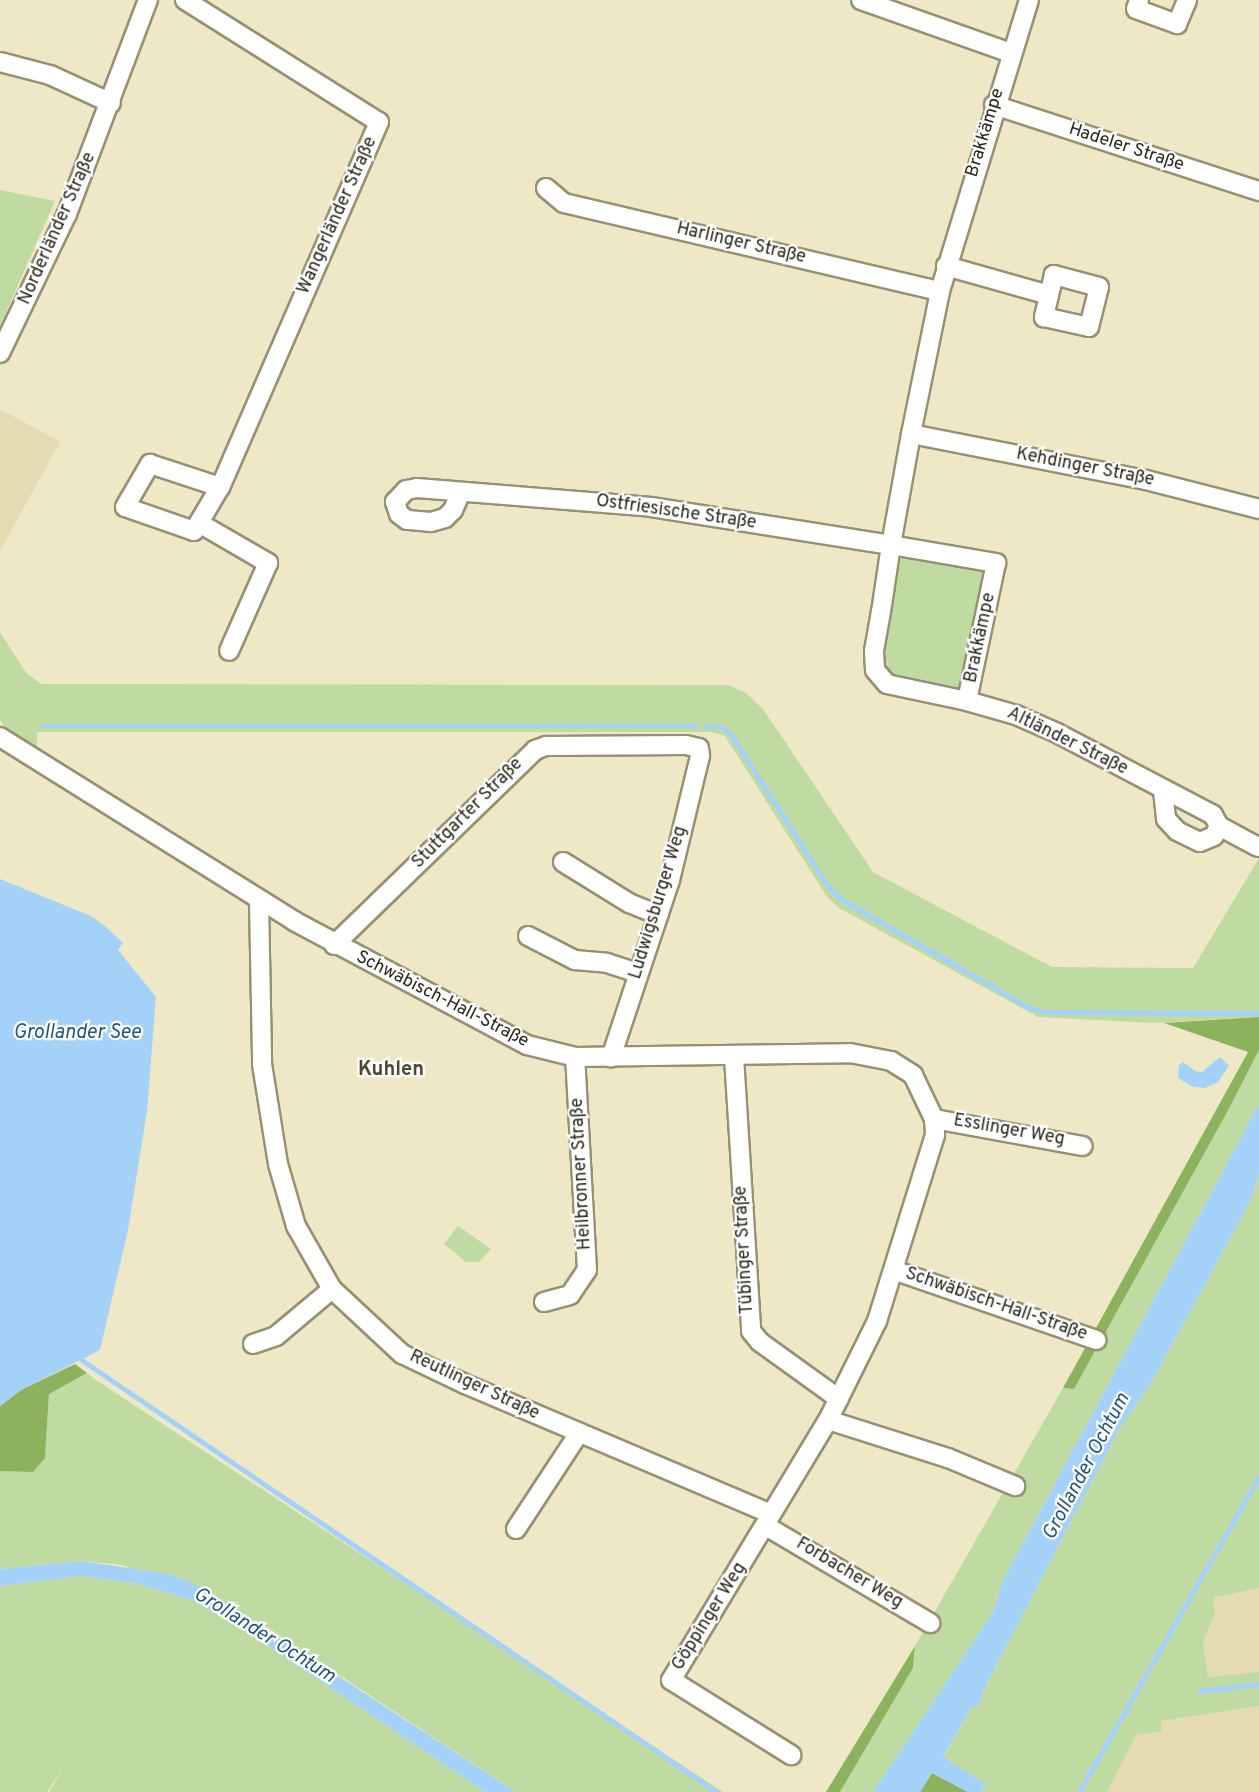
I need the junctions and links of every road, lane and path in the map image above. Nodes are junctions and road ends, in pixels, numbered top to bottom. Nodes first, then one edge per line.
1 (148, 0) edge
2 (185, 0) edge
3 (861, 0) edge
4 (1029, 0) edge
5 (1139, 0) edge
6 (1187, 0) edge
7 (1011, 53) junction
8 (0, 62) edge
9 (111, 103) junction
10 (994, 105) junction
11 (546, 189) dead end
12 (1259, 191) edge
13 (946, 266) junction
14 (940, 291) junction
15 (1049, 294) dead end
16 (0, 353) edge
17 (911, 434) junction
18 (220, 487) junction
19 (461, 492) dead end
20 (1259, 509) edge
21 (199, 523) junction
22 (891, 545) junction
23 (229, 651) dead end
24 (968, 701) junction
25 (0, 737) edge
26 (699, 748) joint
27 (1163, 790) junction
28 (1219, 826) junction
29 (1258, 846) edge
30 (563, 862) dead end
31 (259, 901) junction
32 (659, 915) junction
33 (528, 936) dead end
34 (334, 945) junction
35 (638, 973) junction
36 (575, 1057) junction
37 (611, 1057) junction
38 (734, 1057) junction
39 (934, 1119) junction
40 (1083, 1146) dead end
41 (896, 1271) junction
42 (332, 1289) junction
43 (544, 1302) dead end
44 (1096, 1340) dead end
45 (253, 1344) dead end
46 (839, 1399) junction
47 (828, 1420) junction
48 (579, 1433) junction
49 (1015, 1486) dead end
50 (769, 1520) junction
51 (516, 1529) dead end
52 (930, 1623) dead end
53 (791, 1755) dead end

1 - 9 street, Norderländer Straße
2 - 18 street, Wangerländer Straße
3 - 7 street
4 - 7 street, Brakkämpe
5 - 6 street
7 - 10 street, Brakkämpe
8 - 9 street
9 - 16 street, Norderländer Straße
10 - 12 street, Hadeler Straße
10 - 13 street, Brakkämpe
11 - 14 street, Harlinger Straße
13 - 14 street, Brakkämpe
13 - 15 street
14 - 17 street, Brakkämpe
17 - 20 street, Kehdinger Straße
17 - 22 street, Brakkämpe
18 - 21 street
18 - 21 street
19 - 22 street, Ostfriesische Straße
21 - 23 street
22 - 24 street, Brakkämpe
22 - 24 street, Brakkämpe
24 - 27 street, Altländer Straße
25 - 31 street, Schwäbisch-Hall-Straße
26 - 32 street, Ludwigsburger Weg
26 - 34 street, Stuttgarter Straße
27 - 28 street, Altländer Straße
27 - 28 street
28 - 29 street, Altländer Straße
30 - 32 street
31 - 34 street, Schwäbisch-Hall-Straße
31 - 42 street, Reutlinger Straße
32 - 35 street, Ludwigsburger Weg
33 - 35 street
34 - 36 street, Schwäbisch-Hall-Straße
35 - 37 street, Ludwigsburger Weg
36 - 37 street, Schwäbisch-Hall-Straße
36 - 43 street, Heilbronner Straße
37 - 38 street, Schwäbisch-Hall-Straße
38 - 39 street, Schwäbisch-Hall-Straße
38 - 46 street, Tübinger Straße
39 - 40 street, Esslinger Weg
39 - 41 street, Schwäbisch-Hall-Straße
41 - 44 street, Schwäbisch-Hall-Straße
41 - 46 street, Schwäbisch-Hall-Straße
42 - 45 street
42 - 48 street, Reutlinger Straße
46 - 47 street, Schwäbisch-Hall-Straße
47 - 49 street
47 - 50 street, Schwäbisch-Hall-Straße
48 - 50 street, Reutlinger Straße
48 - 51 street
50 - 52 street, Forbacher Weg
50 - 53 street, Göppinger Weg

